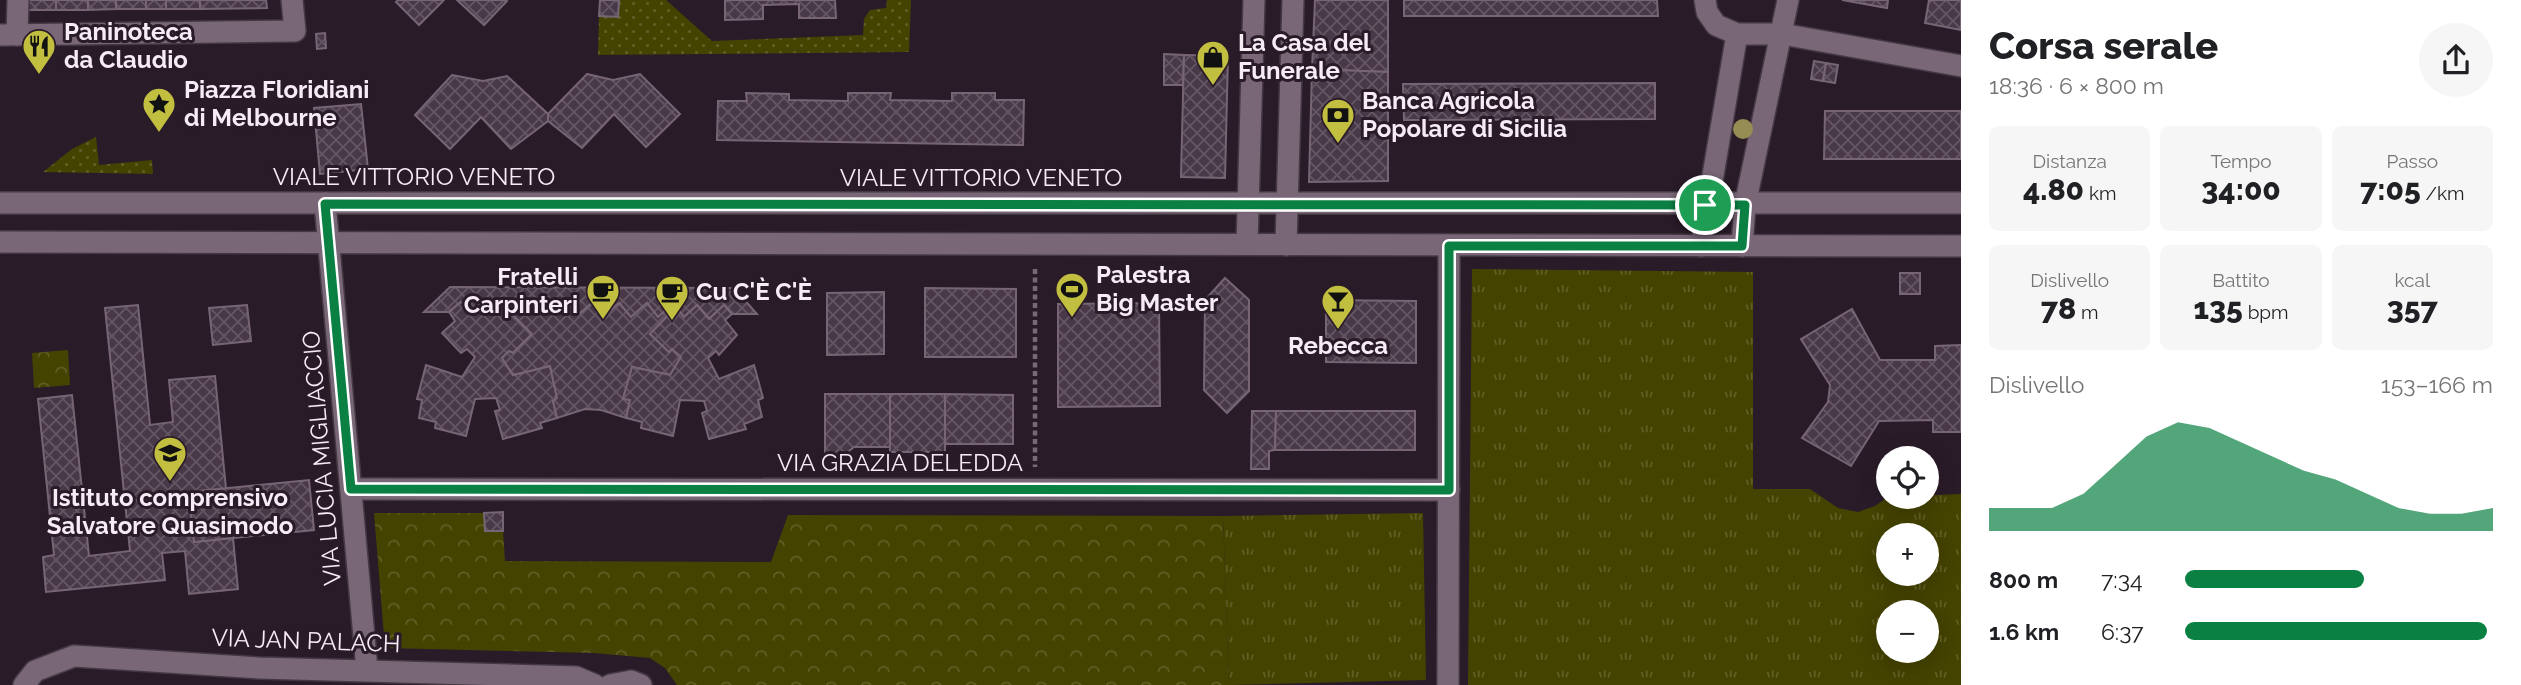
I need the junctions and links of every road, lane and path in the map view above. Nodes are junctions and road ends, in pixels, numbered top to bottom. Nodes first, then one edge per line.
1 (18, 0) edge
2 (292, 0) edge
3 (1254, 0) edge
4 (1293, 0) edge
5 (1705, 0) edge
6 (1788, 0) edge
7 (1737, 34) junction
8 (1782, 34) junction
9 (9, 35) edge
10 (1961, 66) edge
11 (0, 203) edge
12 (1961, 203) edge
13 (325, 204) junction
14 (1247, 205) junction
15 (1287, 205) junction
16 (1705, 205) junction
17 (1745, 205) junction
18 (0, 242) edge
19 (328, 242) junction
20 (1035, 243) junction
21 (1247, 244) junction
22 (1286, 245) junction
23 (1449, 246) junction
24 (1700, 246) junction
25 (1742, 246) junction
26 (1961, 246) edge
27 (351, 489) junction
28 (1035, 489) junction
29 (1449, 490) junction
30 (367, 670) junction
31 (259, 676) edge
32 (514, 680) edge
33 (24, 685) edge
34 (595, 685) edge
35 (610, 685) edge
36 (641, 685) edge
37 (1448, 685) edge

1 - 9 street
2 - 9 street
3 - 14 street
4 - 15 street
5 - 7 street
6 - 8 street
7 - 8 street
7 - 16 street
8 - 10 street
8 - 17 street
11 - 13 street, VIALE VITTORIO VENETO
12 - 17 street, VIALE VITTORIO VENETO
13 - 14 street, VIALE VITTORIO VENETO
13 - 19 street, VIA LUCIA MIGLIACCIO
14 - 15 street, VIALE VITTORIO VENETO
14 - 21 street
15 - 16 street, VIALE VITTORIO VENETO
15 - 22 street
16 - 17 street, VIALE VITTORIO VENETO
16 - 24 street
17 - 25 street
18 - 19 street
19 - 20 street
19 - 27 street, VIA LUCIA MIGLIACCIO
20 - 21 street
20 - 28 path
21 - 22 street
22 - 23 street
23 - 24 street
23 - 29 street
24 - 25 street
25 - 26 street
27 - 28 street, VIA GRAZIA DELEDDA
27 - 30 street, VIA LUCIA MIGLIACCIO
28 - 29 street, VIA GRAZIA DELEDDA
29 - 37 street
30 - 31 street, VIA JAN PALACH
30 - 32 street, VIA JAN PALACH
31 - 33 street, VIA JAN PALACH
32 - 34 street, VIA JAN PALACH
35 - 36 street

